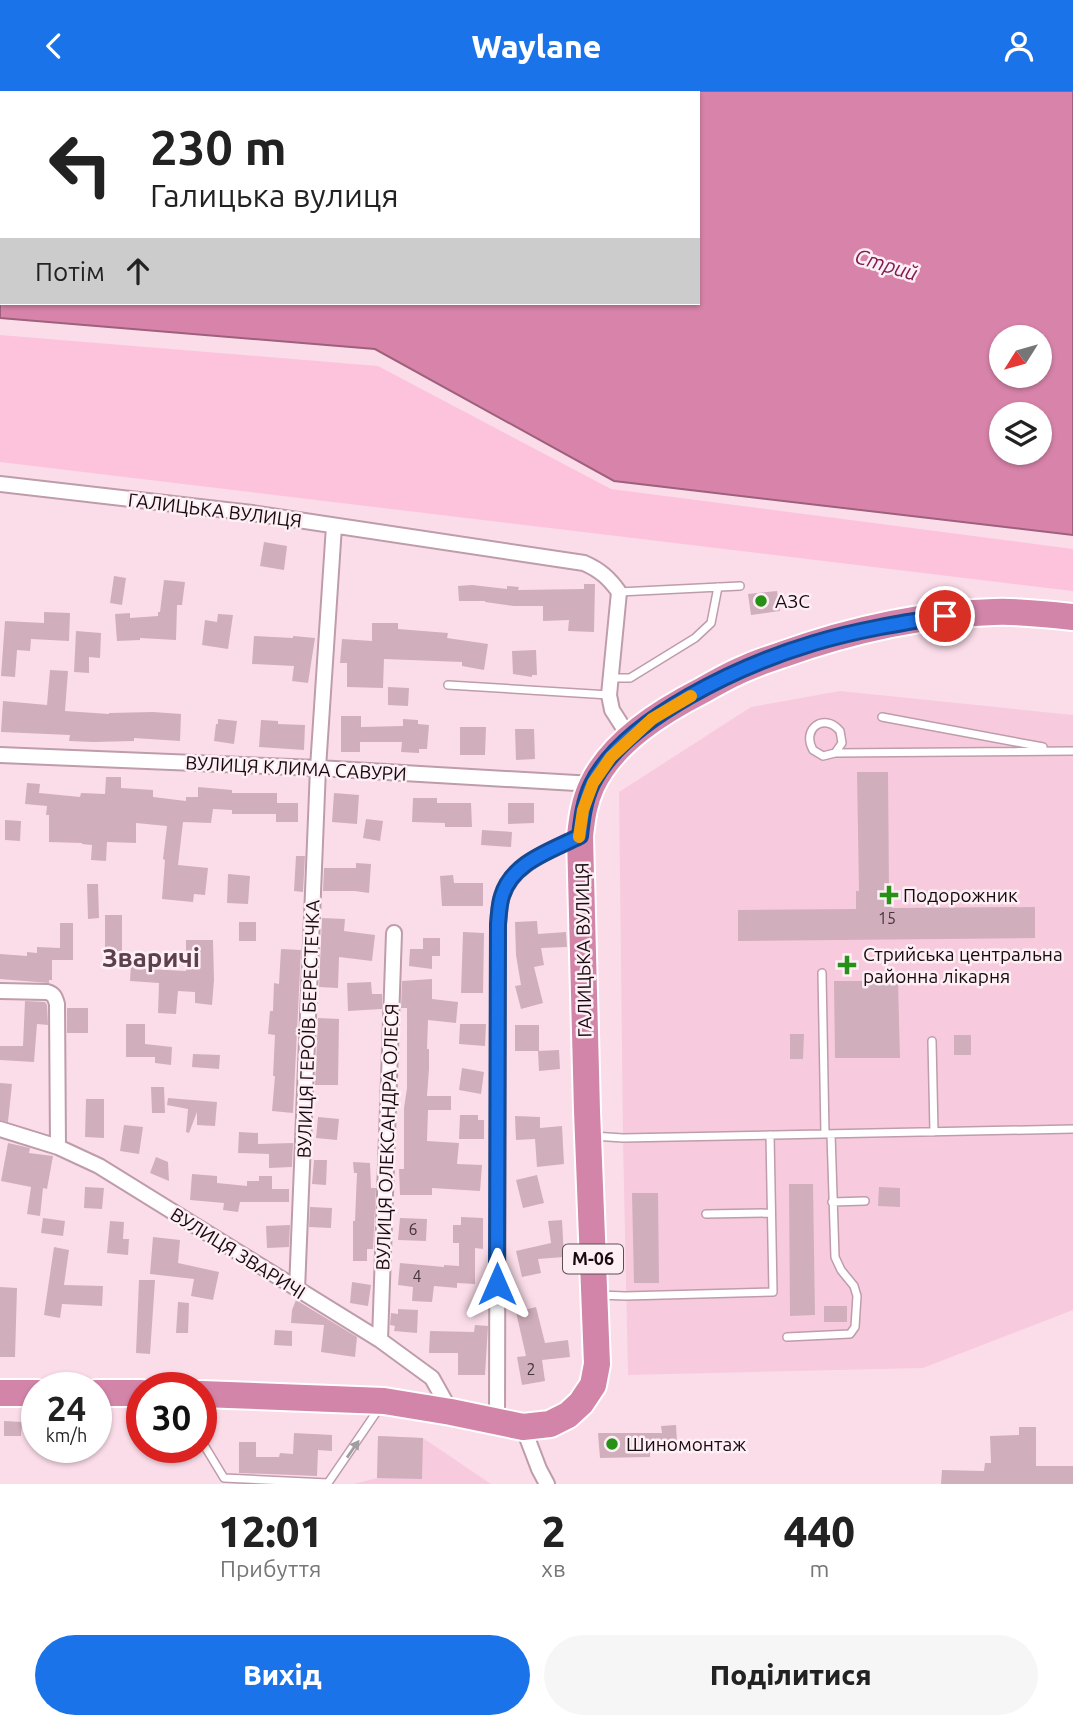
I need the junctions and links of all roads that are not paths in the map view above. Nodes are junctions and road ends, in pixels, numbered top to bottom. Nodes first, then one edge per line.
1 (0, 484) edge
2 (334, 526) junction
3 (740, 586) dead end
4 (718, 587) junction
5 (619, 592) junction
6 (1073, 617) edge
7 (610, 678) junction
8 (448, 685) dead end
9 (609, 695) junction
10 (882, 717) dead end
11 (630, 738) junction
12 (1060, 751) junction
13 (1073, 751) edge
14 (835, 753) junction
15 (0, 755) edge
16 (318, 768) junction
17 (593, 783) junction
18 (580, 836) junction
19 (394, 933) dead end
20 (822, 973) dead end
21 (0, 991) edge
22 (932, 1041) dead end
23 (0, 1129) edge
24 (1073, 1129) edge
25 (934, 1132) junction
26 (828, 1134) junction
27 (589, 1135) junction
28 (770, 1135) junction
29 (58, 1147) junction
30 (865, 1201) dead end
31 (832, 1202) junction
32 (771, 1213) junction
33 (706, 1214) dead end
34 (297, 1290) junction
35 (595, 1295) junction
36 (787, 1337) dead end
37 (380, 1340) junction
38 (0, 1394) edge
39 (21, 1394) edge
40 (217, 1395) edge
41 (384, 1401) junction
42 (451, 1412) junction
43 (497, 1422) junction
44 (523, 1427) junction
45 (215, 1463) edge
46 (547, 1484) edge

1 - 2 street, ГАЛИЦЬКА ВУЛИЦЯ
2 - 5 street, ГАЛИЦЬКА ВУЛИЦЯ
2 - 16 street, ВУЛИЦЯ ГЕРОЇВ БЕРЕСТЕЧКА
3 - 4 lane
4 - 5 lane
4 - 7 lane
5 - 7 street
6 - 11 highway, М-06
7 - 9 street
8 - 9 lane
9 - 11 street
10 - 12 lane
11 - 17 highway, ГАЛИЦЬКА ВУЛИЦЯ / М-06
12 - 13 lane
12 - 14 lane
14 - 14 lane
15 - 16 street, ВУЛИЦЯ КЛИМА САВУРИ
16 - 17 street, ВУЛИЦЯ КЛИМА САВУРИ
16 - 34 street, ВУЛИЦЯ ГЕРОЇВ БЕРЕСТЕЧКА
17 - 18 highway, ГАЛИЦЬКА ВУЛИЦЯ / М-06
18 - 27 highway, ГАЛИЦЬКА ВУЛИЦЯ / М-06
18 - 43 street
19 - 37 street, ВУЛИЦЯ ОЛЕКСАНДРА ОЛЕСЯ
20 - 26 lane
21 - 29 street
22 - 25 lane
23 - 29 street, ВУЛИЦЯ ЗВАРИЧІ
24 - 25 lane
25 - 26 lane
26 - 28 lane
26 - 31 lane
27 - 28 lane
27 - 35 highway, ГАЛИЦЬКА ВУЛИЦЯ / М-06
28 - 32 lane
29 - 34 street, ВУЛИЦЯ ЗВАРИЧІ
30 - 31 lane
31 - 36 lane
32 - 33 lane
32 - 35 lane
34 - 37 street, ВУЛИЦЯ ЗВАРИЧІ
35 - 44 highway, ГАЛИЦЬКА ВУЛИЦЯ / М-06
37 - 42 street, ВУЛИЦЯ ЗВАРИЧІ
38 - 39 highway
40 - 41 highway, ГАЛИЦЬКА ВУЛИЦЯ / М-06
41 - 42 highway, ГАЛИЦЬКА ВУЛИЦЯ / М-06
45 -> 41 lane
42 - 43 highway, ГАЛИЦЬКА ВУЛИЦЯ / М-06
43 - 44 highway, ГАЛИЦЬКА ВУЛИЦЯ / М-06
44 - 46 street

